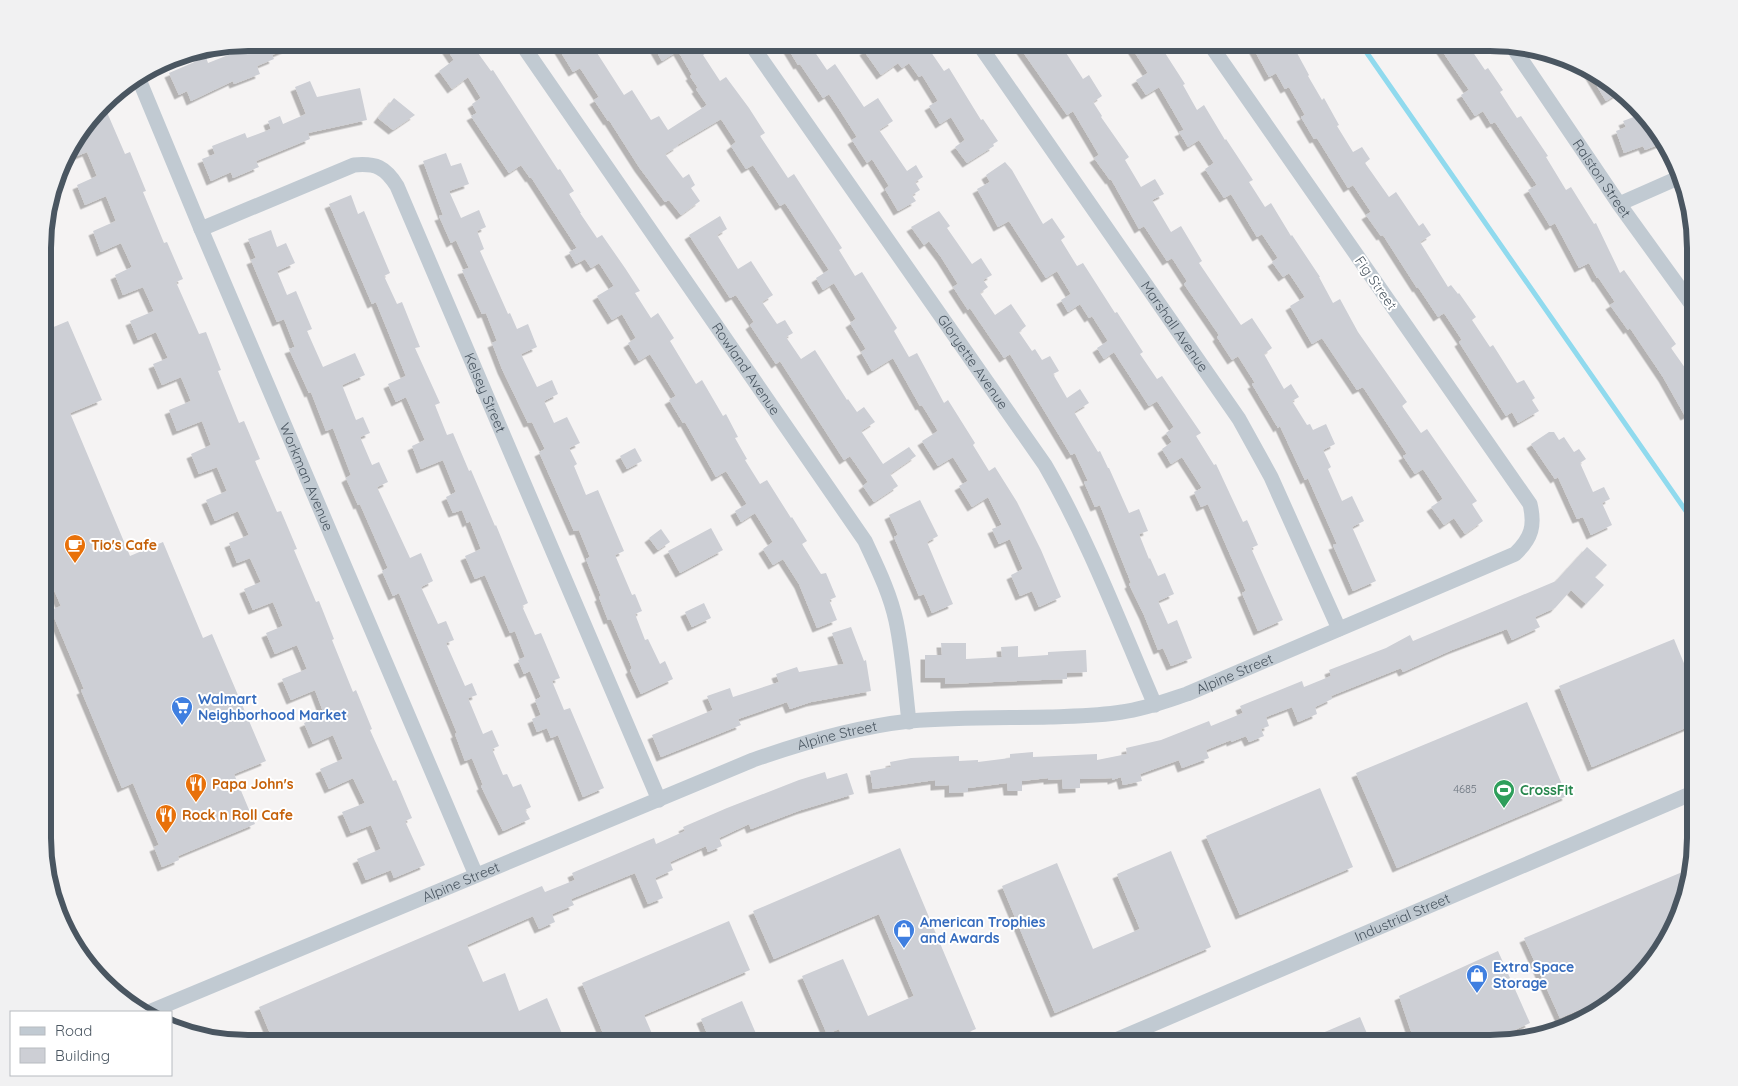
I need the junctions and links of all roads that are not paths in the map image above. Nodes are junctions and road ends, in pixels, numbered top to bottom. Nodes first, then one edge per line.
1 (527, 51) edge
2 (756, 51) edge
3 (984, 51) edge
4 (1215, 51) edge
5 (1517, 53) edge
6 (141, 83) edge
7 (1674, 180) edge
8 (1619, 204) junction
9 (201, 229) junction
10 (1687, 298) edge
11 (1532, 527) joint
12 (1339, 629) junction
13 (1155, 705) junction
14 (909, 722) junction
15 (1687, 795) edge
16 (659, 800) junction
17 (476, 875) junction
18 (154, 1010) edge
19 (1128, 1035) edge

1 - 14 street, Rowland Avenue
2 - 13 street, Gloryette Avenue
3 - 12 street, Marshall Avenue
4 - 11 street, Fig Street
5 - 8 street, Ralston Street
6 - 9 street, Workman Avenue
7 - 8 street
8 - 10 street, Ralston Street
9 - 16 street, Kelsey Street
9 - 17 street, Workman Avenue
11 - 12 street, Alpine Street
12 - 13 street, Alpine Street
13 - 14 street, Alpine Street
14 - 16 street, Alpine Street
15 - 19 street, Industrial Street
16 - 17 street, Alpine Street
17 - 18 street, Alpine Street

